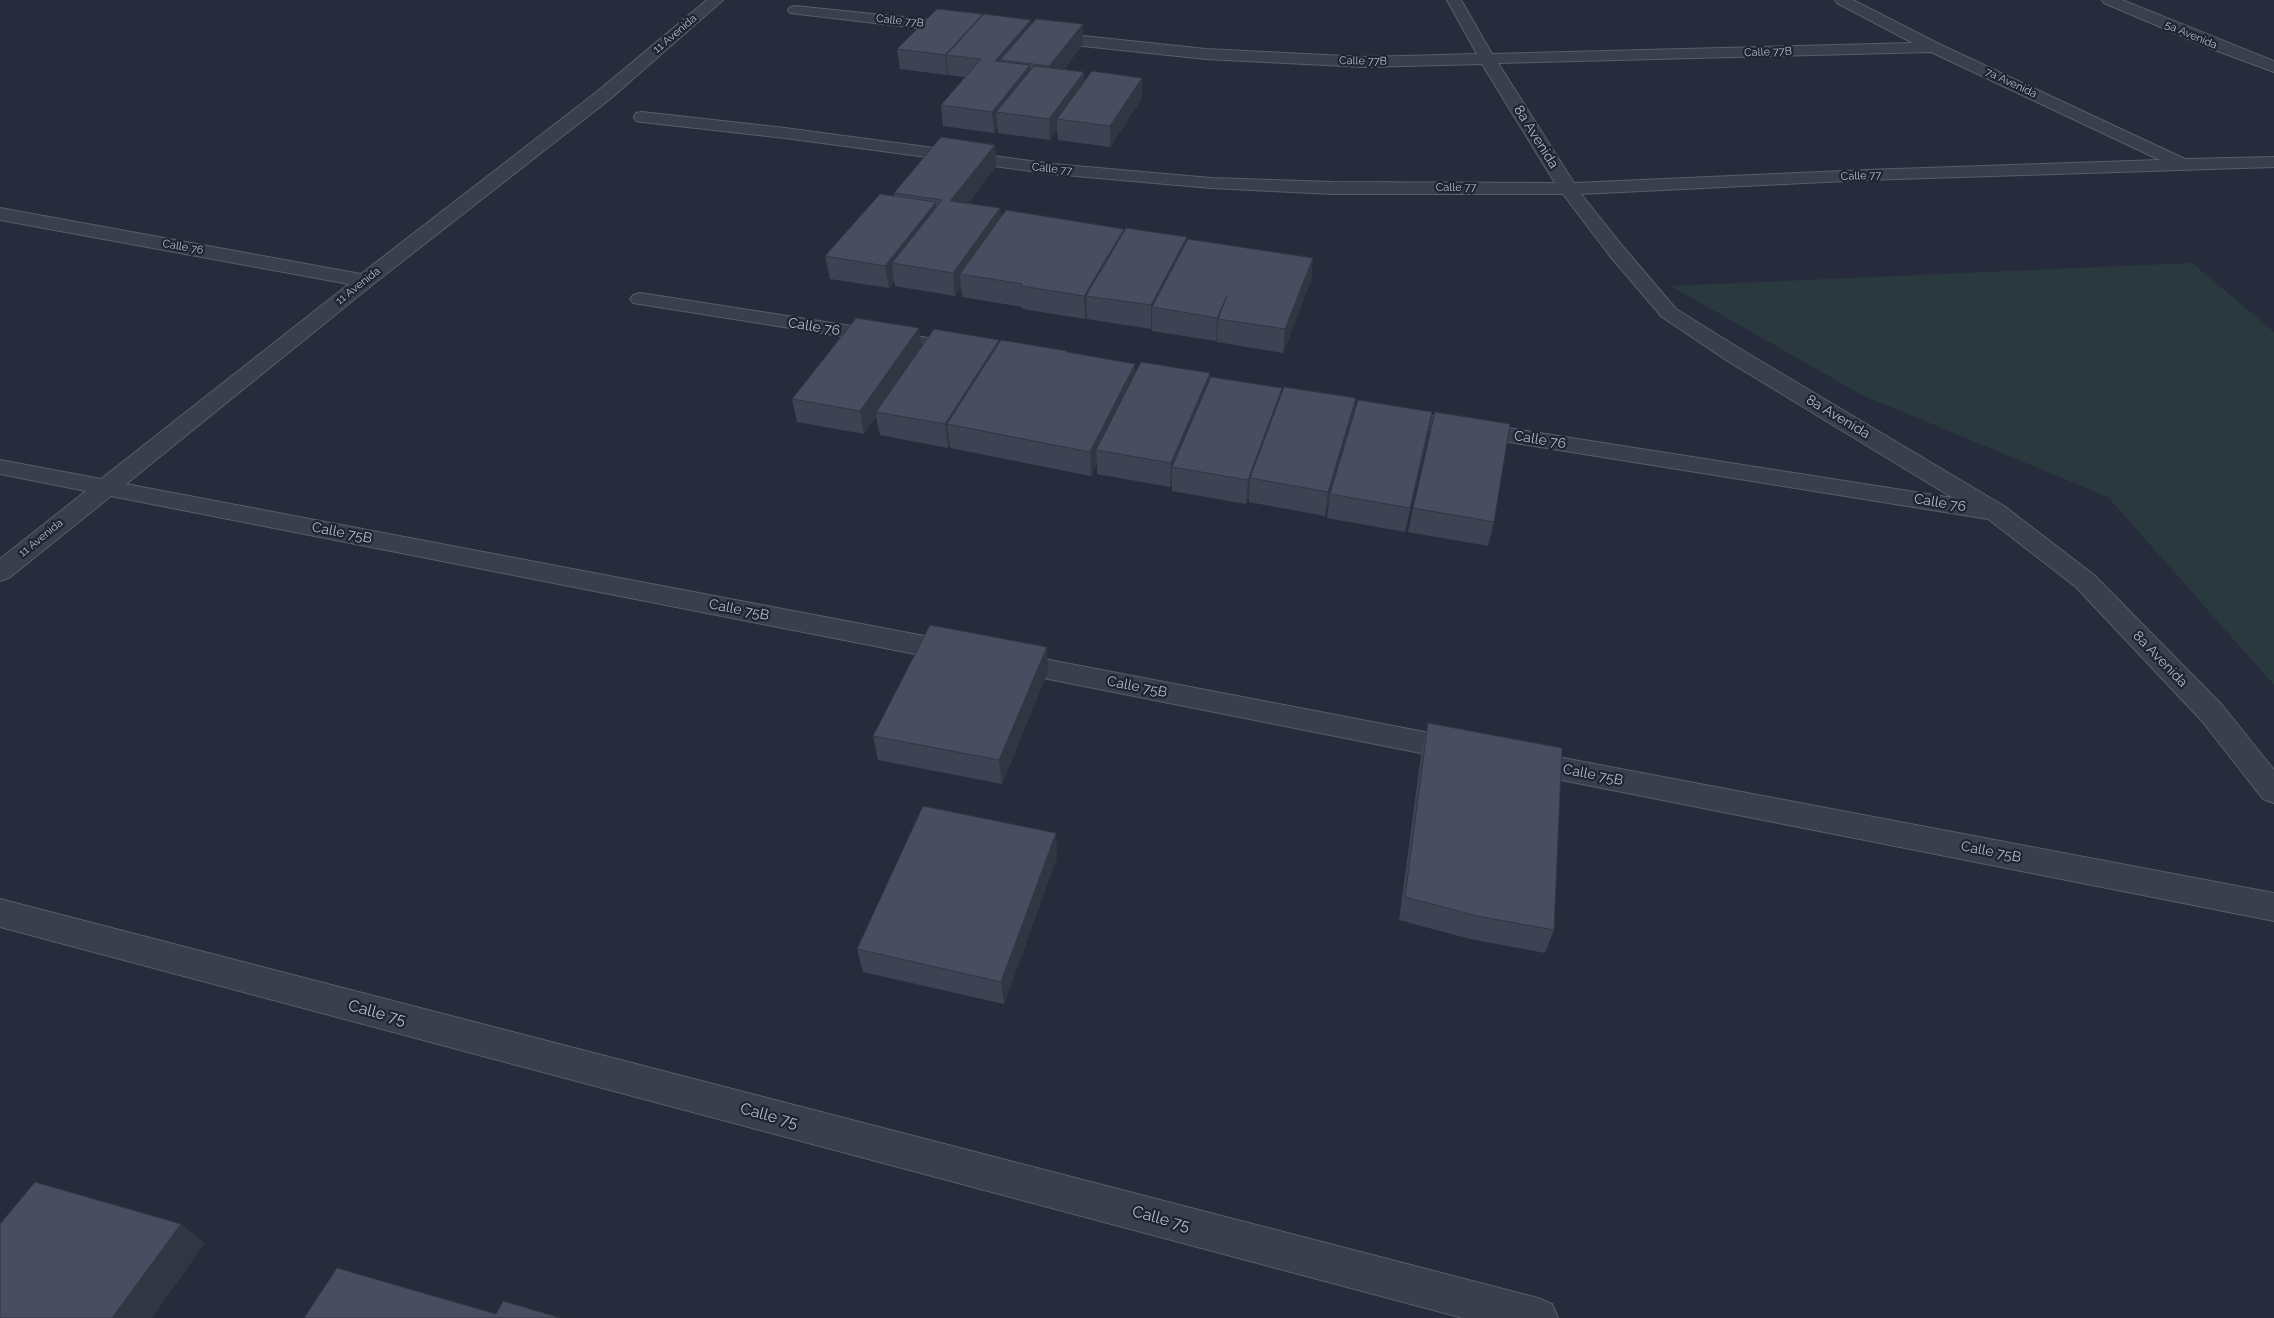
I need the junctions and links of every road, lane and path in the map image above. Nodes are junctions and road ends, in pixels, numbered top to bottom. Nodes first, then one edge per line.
1 (716, 0) edge
2 (1454, 0) edge
3 (1842, 0) edge
4 (2109, 0) edge
5 (795, 10) dead end
6 (979, 30) edge
7 (1028, 36) edge
8 (1933, 47) junction
9 (1488, 60) junction
10 (2274, 67) edge
11 (642, 116) dead end
12 (2181, 163) junction
13 (2270, 170) edge
14 (1568, 188) junction
15 (0, 214) edge
16 (365, 281) junction
17 (640, 299) dead end
18 (984, 353) edge
19 (1377, 415) edge
20 (0, 467) edge
21 (104, 487) junction
22 (1995, 512) junction
23 (0, 572) edge
24 (2274, 791) edge
25 (2274, 907) edge
26 (0, 913) edge
27 (1538, 1318) edge

1 - 16 street, 11 Avenida
2 - 9 street, 8a Avenida
3 - 8 street, 7a Avenida
4 - 10 street, 5a Avenida
5 - 6 street, Calle 77B
7 - 9 street, Calle 77B
8 - 9 street, Calle 77B
8 - 12 street, 7a Avenida
9 - 14 street, 8a Avenida
11 - 14 street, Calle 77
12 - 13 street, Calle 77
12 - 14 street, Calle 77
14 - 22 street, 8a Avenida
15 - 16 street, Calle 76
16 - 21 street, 11 Avenida
17 - 18 street, Calle 76
19 - 22 street, Calle 76
20 - 21 street, Calle 75B
21 - 23 street, 11 Avenida
21 - 25 street, Calle 75B
22 - 24 street, 8a Avenida
26 - 27 street, Calle 75

